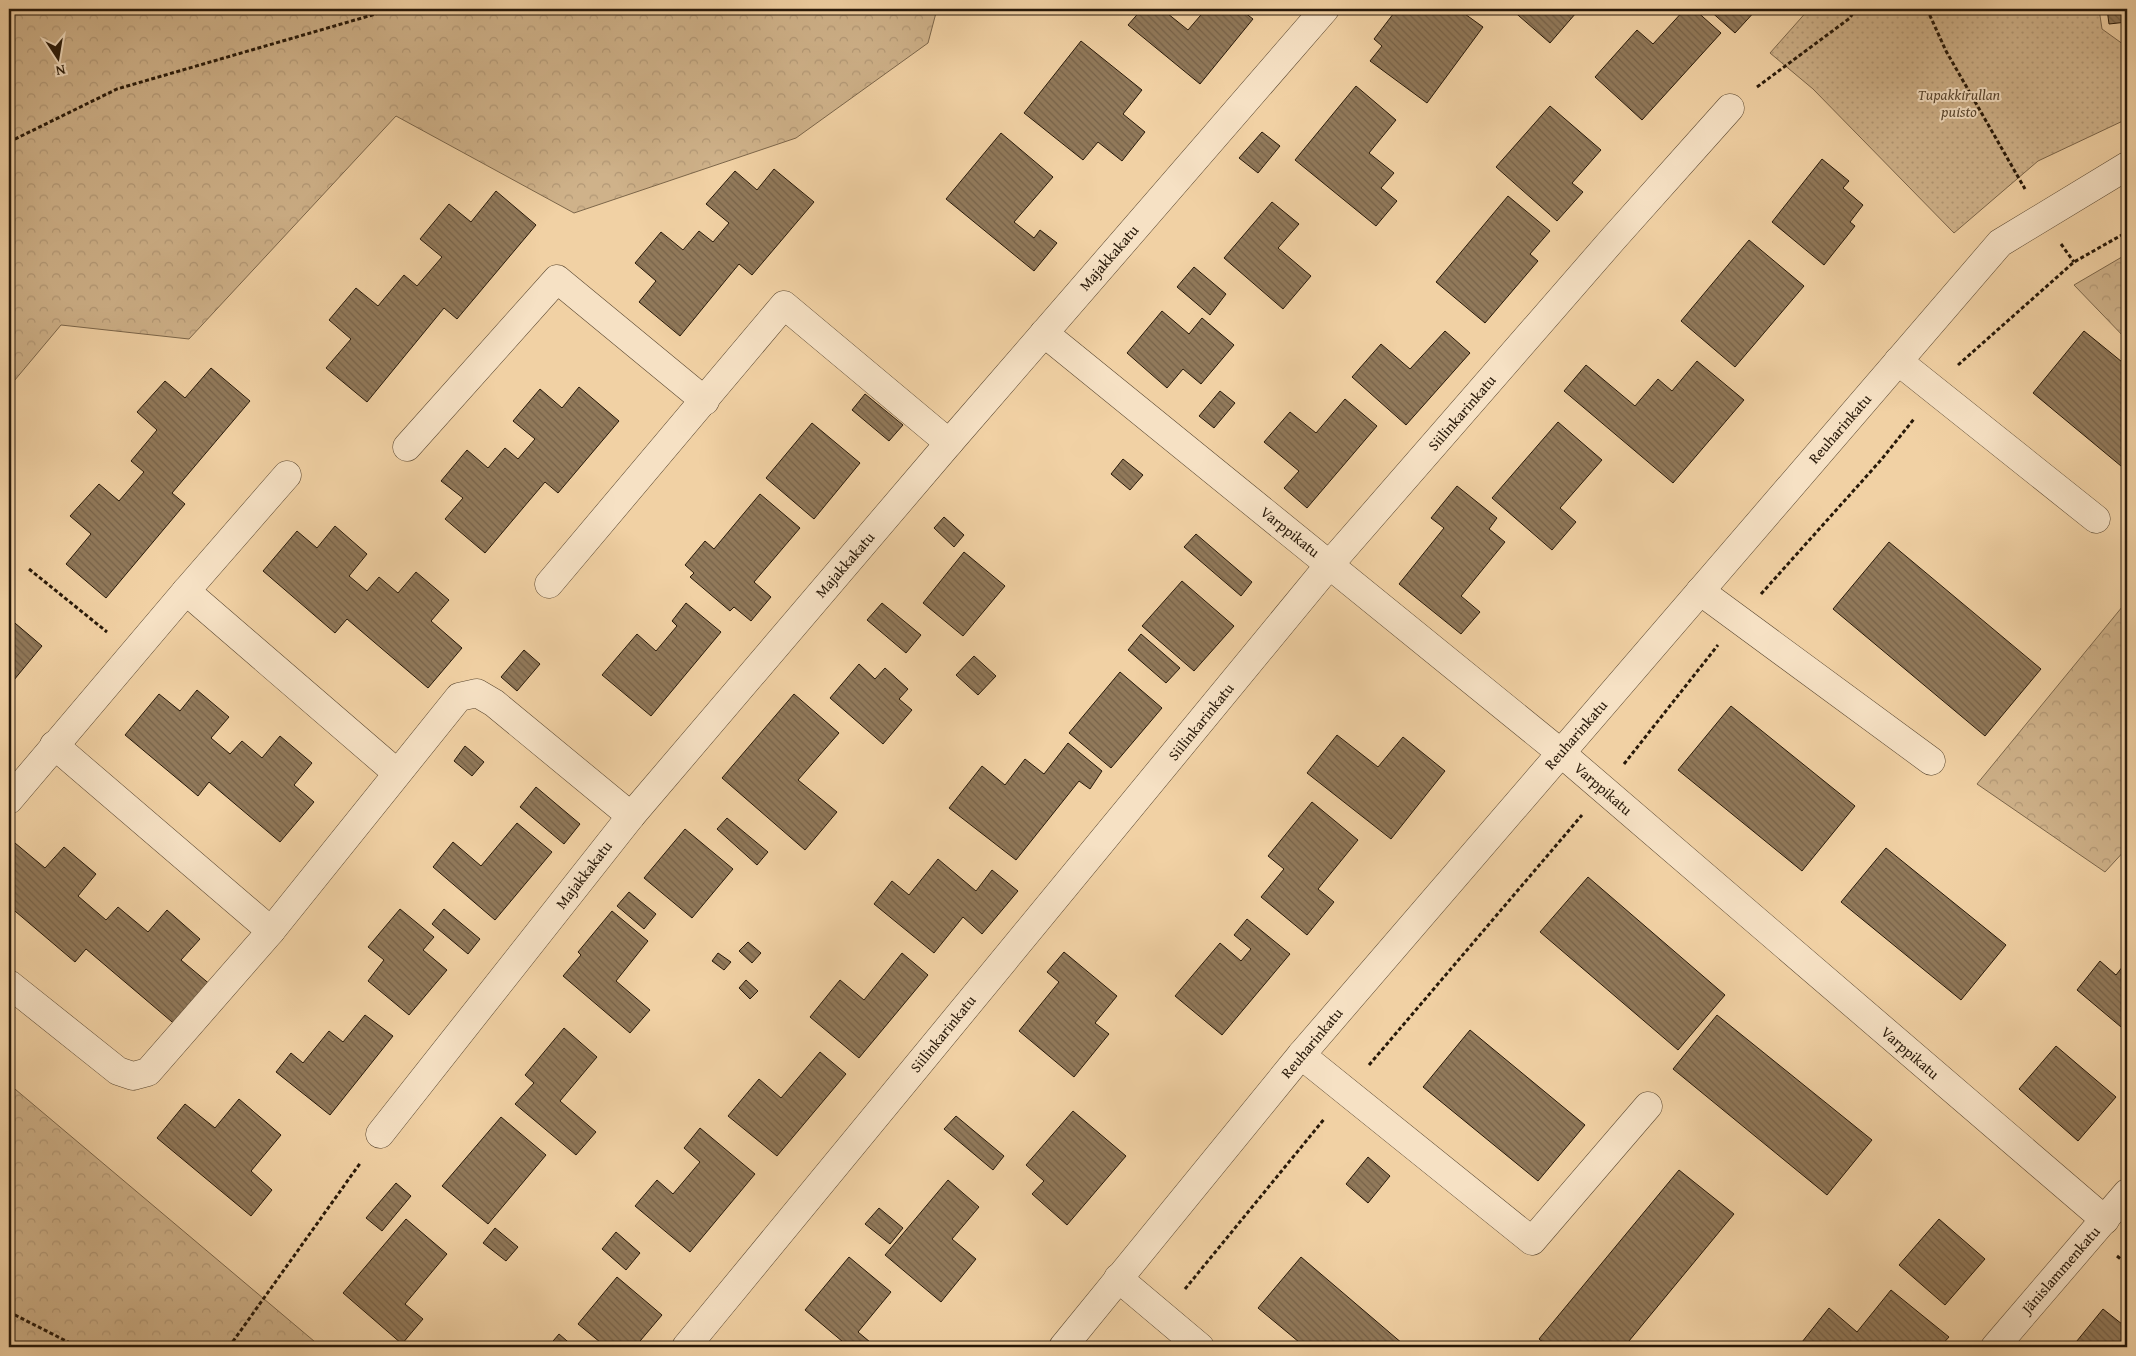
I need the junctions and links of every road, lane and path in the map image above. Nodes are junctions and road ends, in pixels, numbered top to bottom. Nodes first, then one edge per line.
1 (393, 9) edge
2 (1325, 9) edge
3 (1856, 9) edge
4 (1927, 9) edge
5 (1730, 108) joint
6 (9, 142) edge
7 (2127, 166) edge
8 (2043, 218) junction
9 (2074, 262) dead end
10 (1044, 333) junction
11 (1898, 361) junction
12 (705, 401) junction
13 (949, 443) junction
14 (408, 446) dead end
15 (287, 475) dead end
16 (2096, 519) dead end
17 (1330, 564) junction
18 (29, 569) dead end
19 (548, 584) dead end
20 (186, 591) junction
21 (1700, 591) junction
22 (132, 653) junction
23 (54, 745) junction
24 (1561, 753) junction
25 (1931, 761) dead end
26 (397, 773) junction
27 (9, 800) edge
28 (631, 816) junction
29 (271, 931) junction
30 (9, 984) edge
31 (1301, 1055) junction
32 (1648, 1106) dead end
33 (380, 1134) joint
34 (2127, 1192) edge
35 (2105, 1220) junction
36 (1118, 1278) junction
37 (9, 1312) edge
38 (78, 1347) edge
39 (229, 1347) edge
40 (686, 1347) edge
41 (1063, 1347) edge
42 (1200, 1347) edge
43 (1995, 1347) edge

1 - 6 path
2 - 10 street, Majakkakatu
3 - 5 path
4 - 8 path
5 - 17 street, Siilinkarinkatu
7 - 8 street, Reuharinkatu
8 - 9 path
8 - 11 street, Reuharinkatu
10 - 13 street, Majakkakatu
10 - 17 street, Varppikatu
11 - 16 street
11 - 21 street, Reuharinkatu
12 - 13 street
12 - 14 street
12 - 19 street
13 - 28 street, Majakkakatu
15 - 20 street
17 - 24 street, Varppikatu
17 - 40 street, Siilinkarinkatu
18 - 22 path
20 - 22 street
20 - 26 street
21 - 24 street, Reuharinkatu
21 - 25 street
22 - 23 street
23 - 27 street
23 - 29 street
24 - 31 street, Reuharinkatu
24 - 35 street, Varppikatu
26 - 28 street
26 - 29 street
28 - 33 street, Majakkakatu
29 - 30 street
31 - 32 street
31 - 36 street, Reuharinkatu
33 - 39 path
34 - 35 street, Jänislammenkatu
35 - 43 street, Jänislammenkatu
36 - 41 street, Reuharinkatu
36 - 42 street
37 - 38 path

